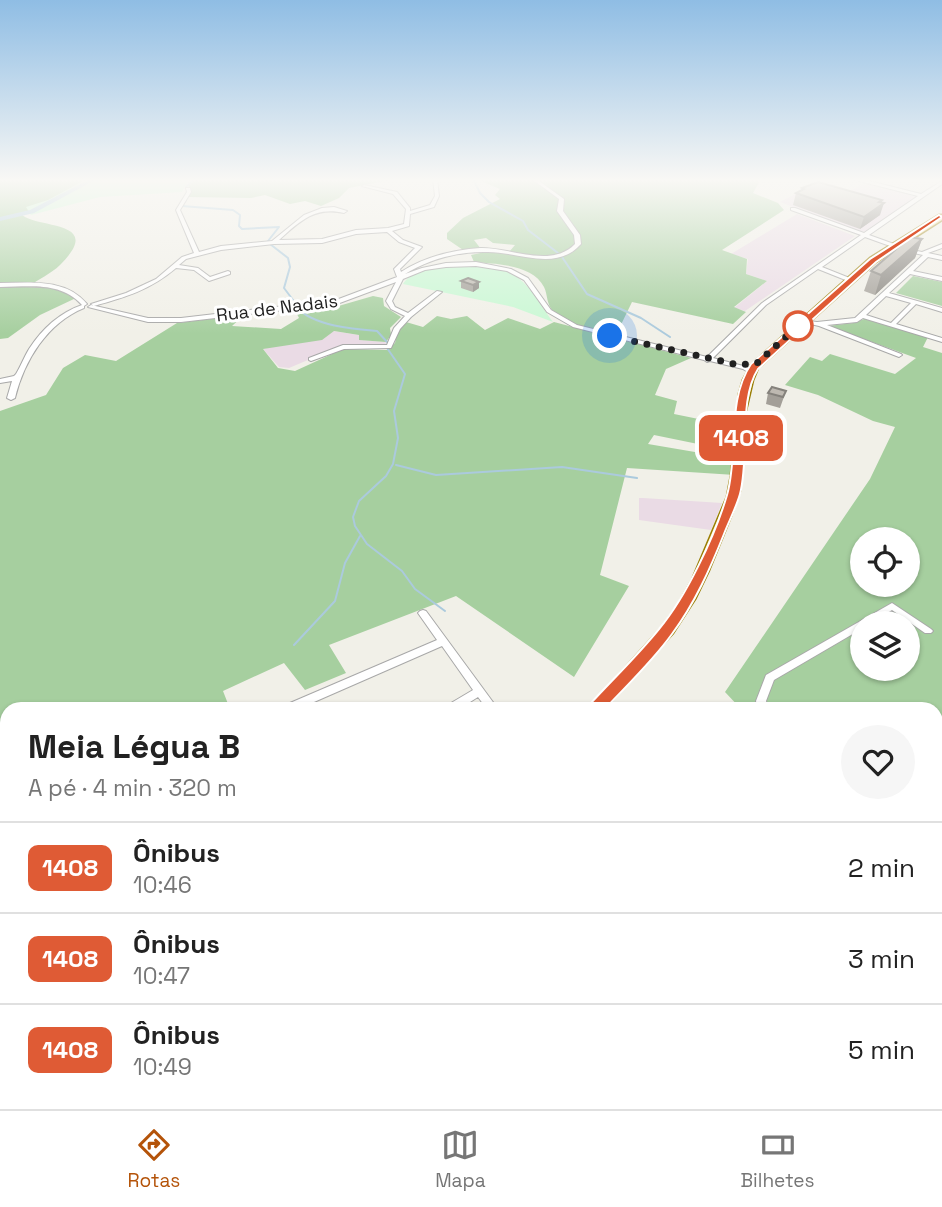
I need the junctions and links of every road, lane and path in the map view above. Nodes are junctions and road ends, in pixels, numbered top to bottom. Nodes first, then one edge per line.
1 (187, 231) edge
2 (287, 231) edge
3 (376, 231) edge
4 (389, 231) edge
5 (574, 231) edge
6 (852, 231) edge
7 (870, 231) edge
8 (921, 231) edge
9 (864, 235) junction
10 (274, 242) junction
11 (942, 246) edge
12 (894, 248) junction
13 (197, 254) junction
14 (925, 255) junction
15 (942, 258) edge
16 (174, 266) junction
17 (422, 266) junction
18 (818, 267) junction
19 (910, 272) junction
20 (228, 273) dead end
21 (400, 277) junction
22 (942, 279) edge
23 (850, 280) junction
24 (0, 285) edge
25 (439, 292) dead end
26 (886, 294) junction
27 (915, 302) junction
28 (88, 305) junction
29 (942, 310) edge
30 (409, 316) junction
31 (862, 316) junction
32 (807, 323) junction
33 (892, 325) junction
34 (942, 340) edge
35 (899, 355) dead end
36 (311, 359) dead end
37 (707, 360) junction
38 (734, 367) junction
39 (751, 372) junction
40 (16, 378) junction
41 (0, 381) edge
42 (11, 398) dead end
43 (883, 611) edge
44 (899, 611) edge
45 (423, 613) dead end
46 (920, 625) edge
47 (850, 631) edge
48 (928, 631) dead end
49 (443, 641) junction
50 (479, 691) junction
51 (303, 702) edge
52 (461, 702) edge
53 (488, 702) edge
54 (601, 702) edge
55 (761, 702) edge

1 - 13 street
2 - 10 street
3 - 10 street
4 - 21 street
5 - 17 street
6 - 9 street
7 - 9 street
8 - 12 main road
9 - 12 street
9 - 18 street
10 - 13 street
11 - 14 street
12 - 14 street
12 - 23 main road
13 - 16 street
14 - 15 street
14 - 19 street
16 - 20 street
16 - 28 street
17 - 21 street, Rua de Nadais
17 - 37 street, Rua de Nadais
18 - 23 street
18 - 37 street
19 - 22 street
19 - 26 street
21 - 28 street, Rua de Nadais
21 - 30 street
23 - 32 main road
24 - 28 street, Rua de Nadais
25 - 30 street
26 - 27 street
26 - 31 street
27 - 29 street
27 - 33 street
28 - 40 street
30 - 36 street
31 - 32 street
31 - 33 street
32 - 35 street
32 - 39 main road
33 - 34 street
37 - 38 street, Rua de Nadais
38 - 39 street, Rua de Nadais
38 - 39 street, Rua de Nadais
39 - 54 main road
40 - 41 street
40 - 42 street
43 - 44 street
45 - 49 street
46 - 48 street
47 - 55 street
49 - 50 street
49 - 51 street
50 - 52 street
50 - 53 street

